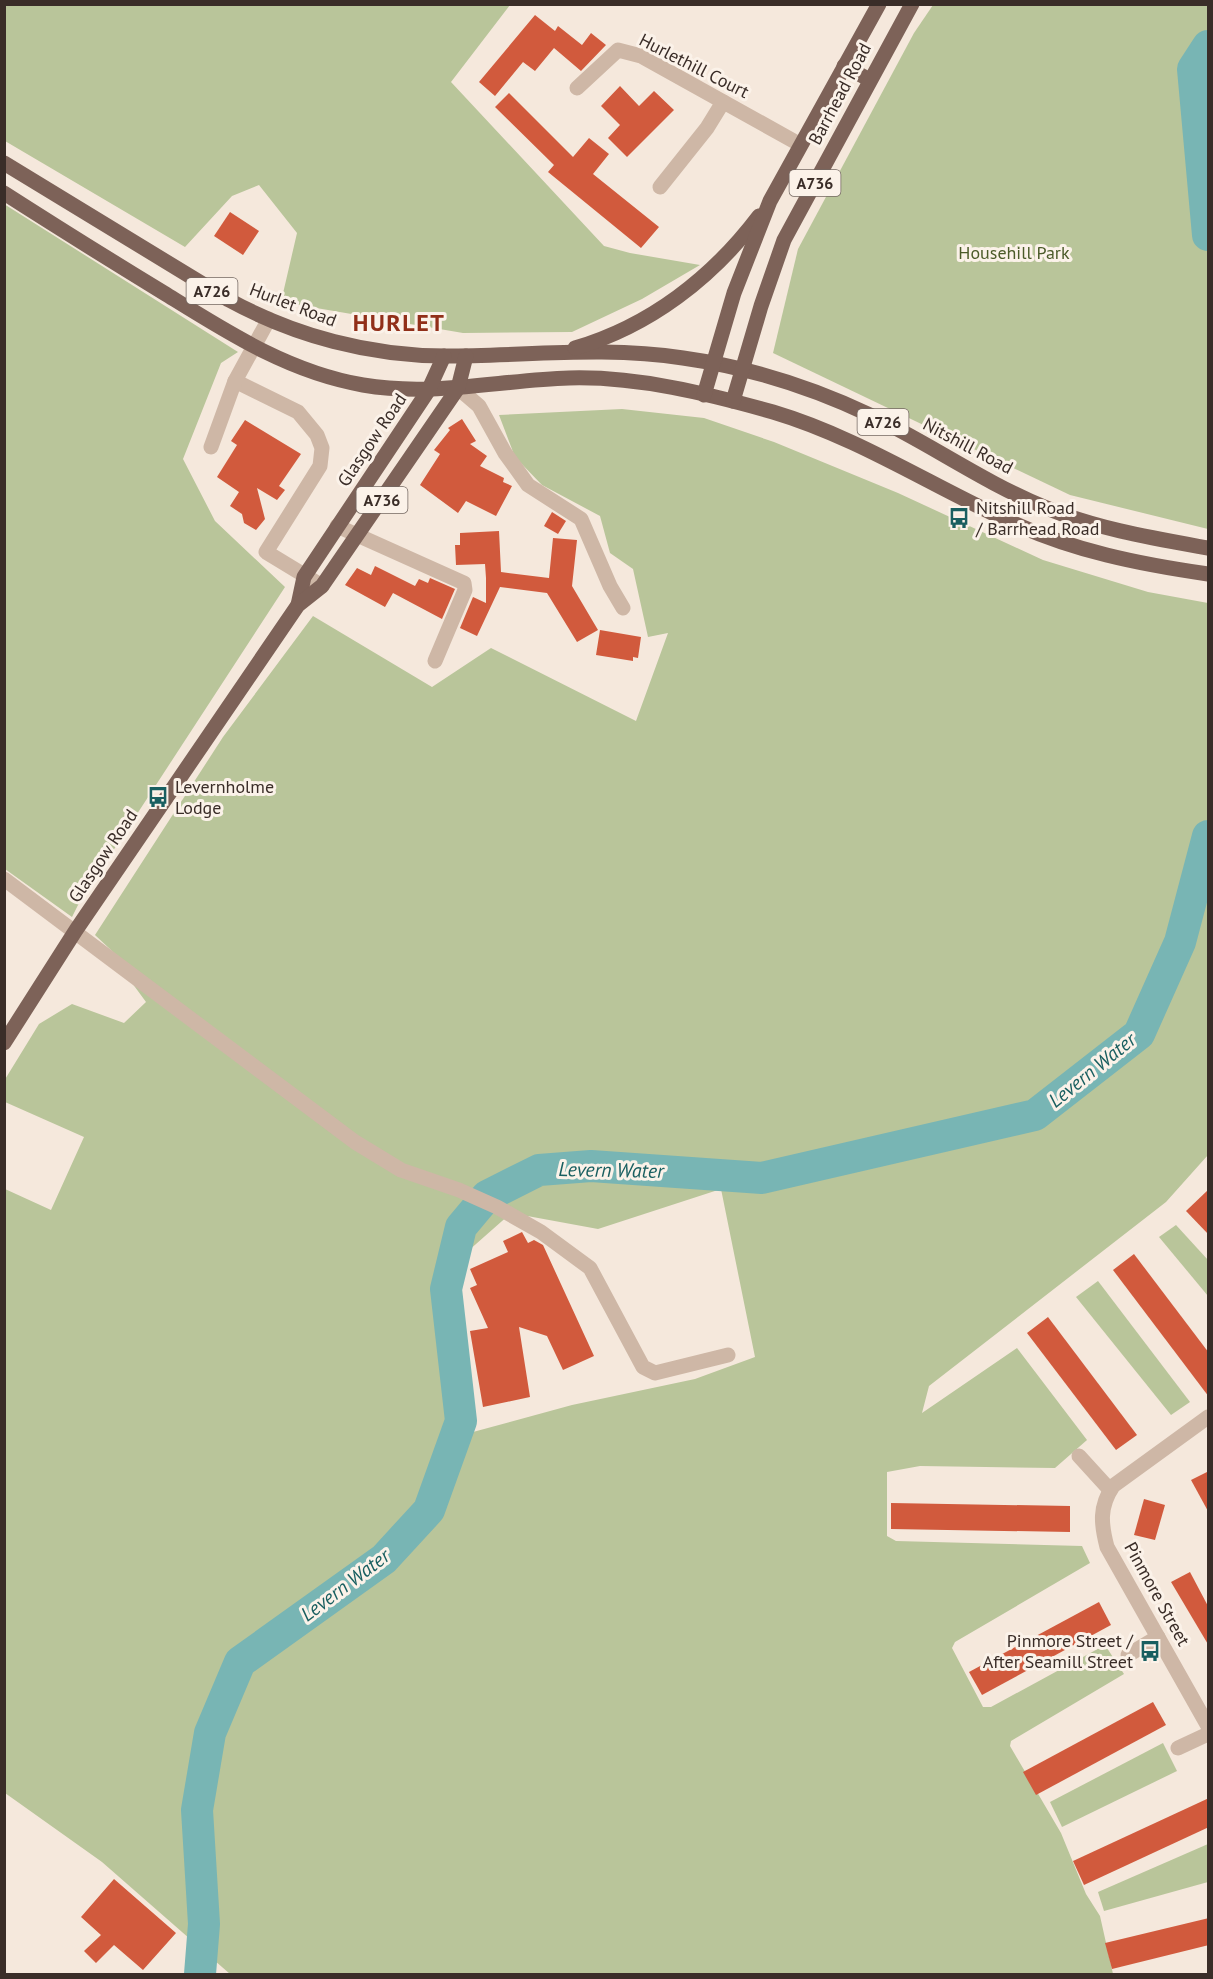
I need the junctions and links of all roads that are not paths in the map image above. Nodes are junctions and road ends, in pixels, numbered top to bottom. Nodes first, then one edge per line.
1 (879, 4) edge
2 (912, 4) edge
3 (844, 66) junction
4 (870, 80) junction
5 (577, 88) dead end
6 (723, 102) junction
7 (799, 144) junction
8 (4, 163) edge
9 (660, 187) dead end
10 (4, 193) edge
11 (770, 201) junction
12 (756, 236) junction
13 (783, 243) junction
14 (269, 319) junction
15 (254, 348) junction
16 (563, 351) junction
17 (444, 356) junction
18 (466, 356) junction
19 (713, 364) junction
20 (742, 371) junction
21 (235, 381) junction
22 (458, 388) junction
23 (428, 391) junction
24 (704, 395) junction
25 (733, 401) junction
26 (211, 447) dead end
27 (337, 526) junction
28 (357, 536) junction
29 (1141, 537) junction
30 (1209, 548) edge
31 (1135, 563) junction
32 (1209, 574) edge
33 (304, 577) junction
34 (322, 586) junction
35 (298, 605) junction
36 (623, 608) dead end
37 (435, 661) dead end
38 (4, 879) edge
39 (76, 930) junction
40 (4, 1043) edge
41 (728, 1355) dead end
42 (1209, 1417) edge
43 (1078, 1456) dead end
44 (1110, 1490) junction
45 (1158, 1637) junction
46 (1128, 1654) dead end
47 (1209, 1726) edge
48 (1209, 1734) edge
49 (1178, 1748) dead end

1 - 3 main road, Barrhead Road / A736
2 - 4 main road, Barrhead Road / A736
3 - 4 main road
3 - 7 main road, Barrhead Road / A736
4 - 13 main road, Barrhead Road / A736
5 - 6 street, Hurlethill Court
6 - 7 street, Hurlethill Court
6 - 9 street
7 - 11 main road, Barrhead Road / A736
8 - 14 main road, Hurlet Road / A726
10 - 15 main road, A726
11 - 12 main road, Barrhead Road / A736
11 - 16 main road, A736
12 - 13 main road
12 - 19 main road, Barrhead Road / A736
13 - 20 main road, Barrhead Road / A736
14 - 15 street
14 - 17 main road, Hurlet Road / A726
15 - 21 street
15 - 23 main road, A726
16 - 18 main road, Hurlet Road / A726
16 - 19 main road, Hurlet Road / A726
17 - 18 main road, Hurlet Road / A726
17 - 23 main road, Glasgow Road
18 - 22 main road
19 - 20 main road, Nitshill Road / A726
19 - 24 main road, Barrhead Road
20 - 25 main road, Barrhead Road
20 - 29 main road, Nitshill Road / A726
21 - 26 street
21 - 33 street
22 - 23 main road, A726
22 - 24 main road, A726
22 - 28 main road, Glasgow Road / A736
22 - 36 street
23 - 27 main road, Glasgow Road / A736
24 - 25 main road, A726
25 - 31 main road, A726
27 - 28 street
27 - 33 main road, Glasgow Road / A736
28 - 34 main road, Glasgow Road / A736
28 - 37 street
29 - 30 main road, Nitshill Road / A726
29 - 31 main road
31 - 32 main road, A726
33 - 34 street
33 - 35 main road, Glasgow Road / A736
34 - 35 main road, Glasgow Road / A736
35 - 39 main road, Glasgow Road / A736
38 - 39 street
39 - 40 main road, Glasgow Road / A736
39 - 41 street
42 - 44 street
43 - 44 street
44 - 45 street, Pinmore Street
45 - 46 street
45 - 47 street, Pinmore Street
48 - 49 street

